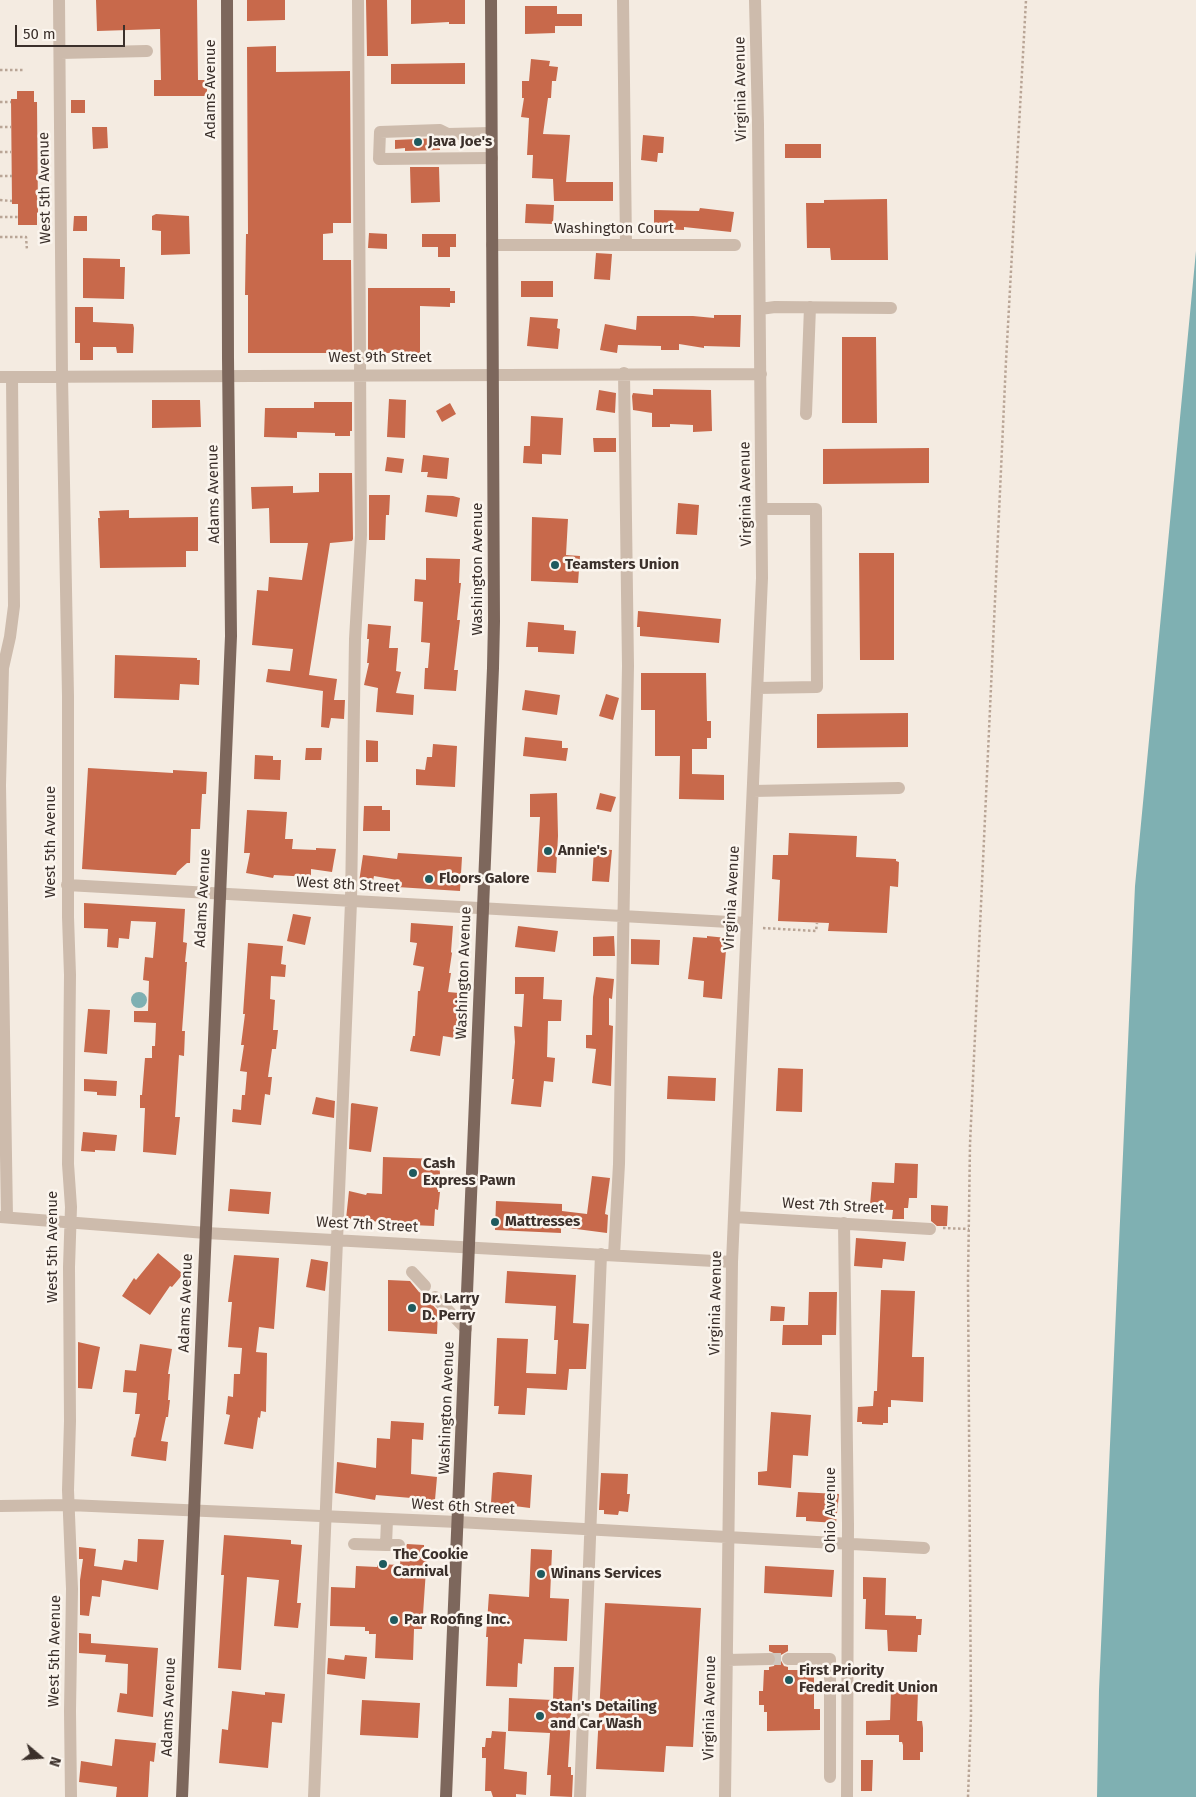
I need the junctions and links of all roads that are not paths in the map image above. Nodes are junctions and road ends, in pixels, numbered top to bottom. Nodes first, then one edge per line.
1 (59, 0) edge
2 (227, 0) edge
3 (358, 0) edge
4 (490, 0) edge
5 (623, 0) edge
6 (755, 0) edge
7 (147, 51) dead end
8 (60, 53) junction
9 (491, 134) junction
10 (492, 158) junction
11 (626, 245) junction
12 (735, 245) dead end
13 (492, 246) junction
14 (810, 307) junction
15 (891, 308) dead end
16 (760, 309) junction
17 (624, 373) junction
18 (493, 374) junction
19 (761, 374) junction
20 (360, 375) junction
21 (62, 376) junction
22 (228, 376) junction
23 (3, 377) edge
24 (806, 414) dead end
25 (762, 510) junction
26 (758, 688) junction
27 (899, 788) dead end
28 (753, 791) junction
29 (67, 885) junction
30 (219, 894) junction
31 (351, 902) junction
32 (483, 909) junction
33 (623, 916) junction
34 (747, 924) junction
35 (4, 1217) edge
36 (734, 1217) junction
37 (71, 1222) junction
38 (844, 1224) junction
39 (935, 1228) road end
40 (206, 1233) junction
41 (337, 1240) junction
42 (469, 1248) junction
43 (608, 1254) junction
44 (732, 1262) junction
45 (412, 1272) dead end
46 (425, 1286) dead end
47 (435, 1297) dead end
48 (466, 1329) junction
49 (69, 1505) junction
50 (0, 1506) edge
51 (194, 1511) junction
52 (325, 1517) junction
53 (387, 1520) junction
54 (458, 1522) junction
55 (590, 1529) junction
56 (729, 1538) junction
57 (354, 1544) dead end
58 (386, 1545) junction
59 (399, 1545) dead end
60 (847, 1545) junction
61 (924, 1548) dead end
62 (769, 1659) tunnel mouth
63 (788, 1659) tunnel mouth
64 (727, 1660) junction
65 (830, 1778) dead end
66 (71, 1797) edge
67 (182, 1797) edge
68 (314, 1797) edge
69 (446, 1797) edge
70 (580, 1797) edge
71 (725, 1797) edge
72 (847, 1797) edge

1 - 8 street, West 5th Avenue
2 - 22 main road, Adams Avenue
3 - 20 street
4 - 9 main road, Washington Avenue
5 - 11 street
6 - 16 street, Virginia Avenue
7 - 8 street
8 - 21 street, West 5th Avenue
9 - 10 main road, Washington Avenue
9 - 10 street
10 - 13 main road, Washington Avenue
11 - 12 street, Washington Court
11 - 13 street, Washington Court
13 - 18 main road, Washington Avenue
14 - 15 street
14 - 16 street
14 - 24 street
16 - 19 street, Virginia Avenue
17 - 18 street, West 9th Street
17 - 19 street, West 9th Street
17 - 33 street
18 - 20 street, West 9th Street
18 - 32 main road, Washington Avenue
19 - 25 street, Virginia Avenue
20 - 22 street, West 9th Street
20 - 31 street
21 - 22 street, West 9th Street
21 - 23 street, West 9th Street
21 - 29 street, West 5th Avenue
22 - 30 main road, Adams Avenue
23 - 35 street
25 - 26 street, Virginia Avenue
25 - 26 street
26 - 28 street, Virginia Avenue
27 - 28 street
28 - 34 street, Virginia Avenue
29 - 30 street, West 8th Street
29 - 37 street, West 5th Avenue
30 - 31 street, West 8th Street
30 - 40 main road, Adams Avenue
31 - 32 street, West 8th Street
31 - 41 street
32 - 33 street, West 8th Street
32 - 42 main road, Washington Avenue
33 - 34 street, West 8th Street
33 - 43 street
34 - 36 street, Virginia Avenue
35 - 37 street, West 7th Street
36 - 38 street, West 7th Street
36 - 44 street, Virginia Avenue
37 - 40 street, West 7th Street
37 - 49 street, West 5th Avenue
38 - 39 street, West 7th Street
38 - 60 street, Ohio Avenue
40 - 41 street, West 7th Street
40 - 51 main road, Adams Avenue
41 - 42 street, West 7th Street
41 - 52 street
42 - 43 street, West 7th Street
42 - 48 main road, Washington Avenue
43 - 44 street, West 7th Street
43 - 55 street
44 - 56 street, Virginia Avenue
45 - 46 street
47 - 48 street
48 - 54 main road, Washington Avenue
49 - 50 street, West 6th Street
49 - 51 street, West 6th Street
49 - 66 street, West 5th Avenue
51 - 52 street, West 6th Street
51 - 67 main road, Adams Avenue
52 - 53 street, West 6th Street
52 - 68 street
53 - 54 street, West 6th Street
53 - 58 street
54 - 55 street, West 6th Street
54 - 69 main road, Washington Avenue
55 - 56 street, West 6th Street
55 - 70 street
56 - 60 street, West 6th Street
56 - 64 street, Virginia Avenue
57 - 58 street
58 - 59 street
60 - 61 street, West 6th Street
60 - 72 street, Ohio Avenue
62 - 64 street
63 - 65 street
64 - 71 street, Virginia Avenue

